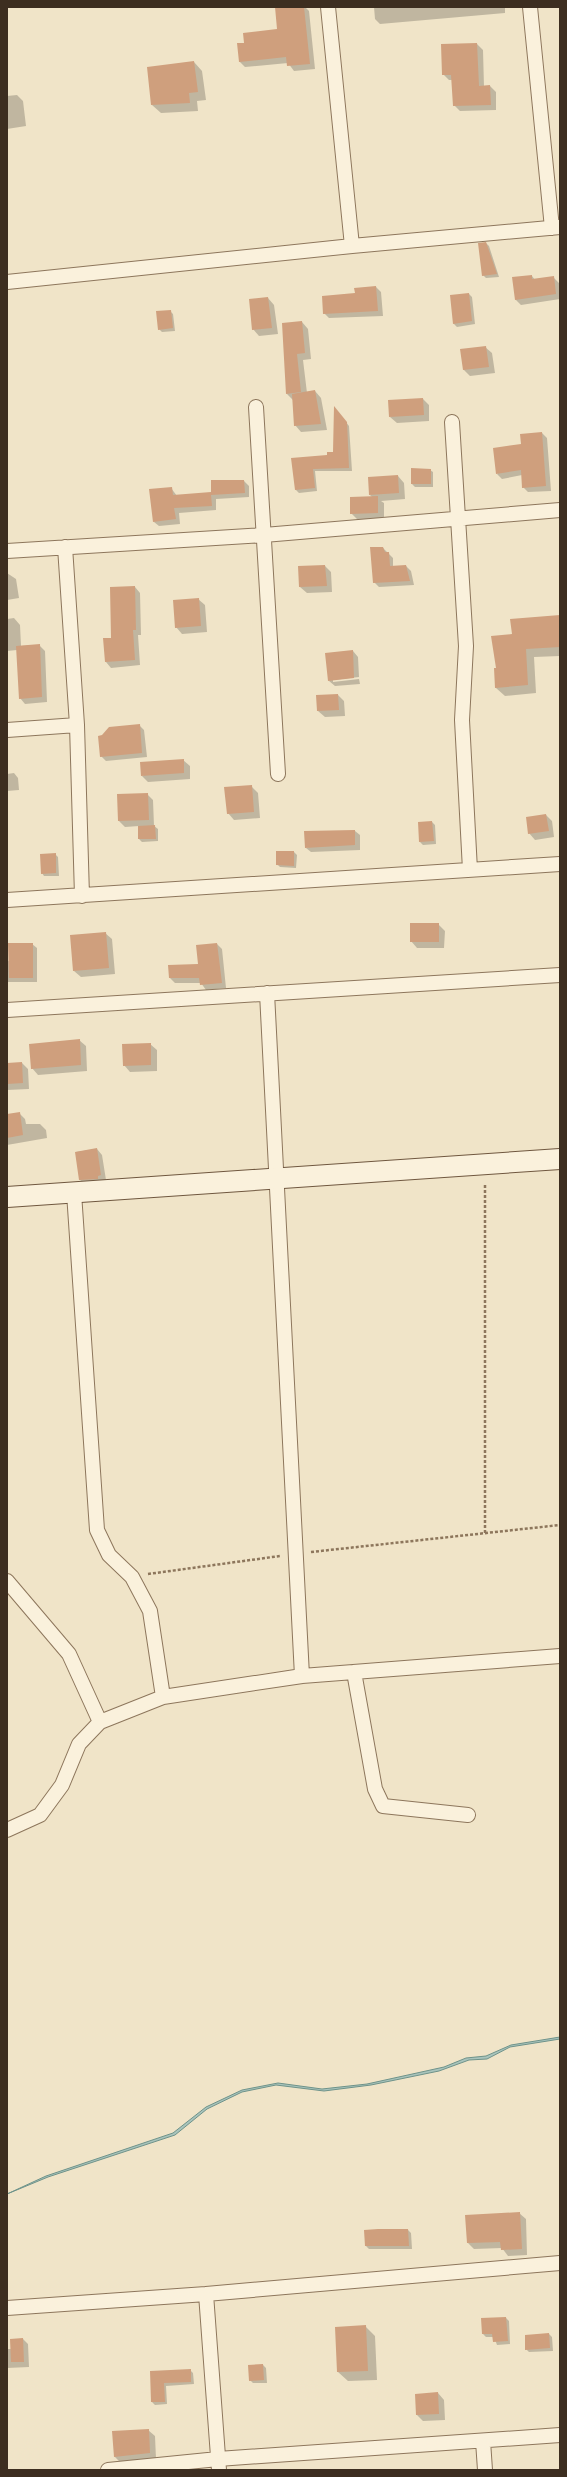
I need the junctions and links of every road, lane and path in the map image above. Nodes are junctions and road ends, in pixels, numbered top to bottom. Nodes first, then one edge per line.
1 (328, 7) edge
2 (530, 7) edge
3 (556, 228) edge
4 (352, 246) junction
5 (7, 282) edge
6 (256, 407) dead end
7 (452, 422) dead end
8 (560, 510) edge
9 (458, 517) junction
10 (264, 535) junction
11 (65, 546) junction
12 (7, 551) edge
13 (77, 725) junction
14 (7, 730) edge
15 (278, 774) dead end
16 (560, 864) edge
17 (470, 870) junction
18 (82, 896) junction
19 (7, 900) edge
20 (560, 974) edge
21 (267, 993) junction
22 (7, 1010) edge
23 (560, 1159) edge
24 (485, 1164) junction
25 (276, 1179) junction
26 (74, 1192) junction
27 (7, 1197) edge
28 (560, 1525) edge
29 (485, 1533) junction
30 (296, 1554) junction
31 (132, 1576) junction
32 (7, 1581) edge
33 (560, 1656) edge
34 (354, 1672) junction
35 (302, 1676) junction
36 (163, 1698) junction
37 (100, 1722) junction
38 (468, 1815) dead end
39 (7, 1830) edge
40 (560, 2262) edge
41 (206, 2294) junction
42 (7, 2308) edge
43 (560, 2435) edge
44 (483, 2441) junction
45 (218, 2465) edge
46 (108, 2470) edge
47 (485, 2470) edge

1 - 4 street
2 - 3 street
3 - 4 street
4 - 5 street
6 - 10 street
7 - 9 street
8 - 9 street
9 - 10 street
9 - 17 street
10 - 11 street
10 - 15 street
11 - 12 street
11 - 13 street
13 - 14 street
13 - 18 street
16 - 17 street
17 - 18 street
18 - 19 street
20 - 21 street
21 - 22 street
21 - 25 street
23 - 24 street
24 - 25 street
24 - 29 path
25 - 26 street
25 - 30 street
26 - 27 street
26 - 31 street
28 - 29 path
29 - 30 path
30 - 31 path
30 - 35 street
31 - 36 street
32 - 37 street
33 - 34 street
34 - 35 street
34 - 38 street
35 - 36 street
36 - 37 street
37 - 39 street
40 - 41 street
41 - 42 street
41 - 45 street
43 - 44 street
44 - 45 street
44 - 47 street
45 - 46 street

